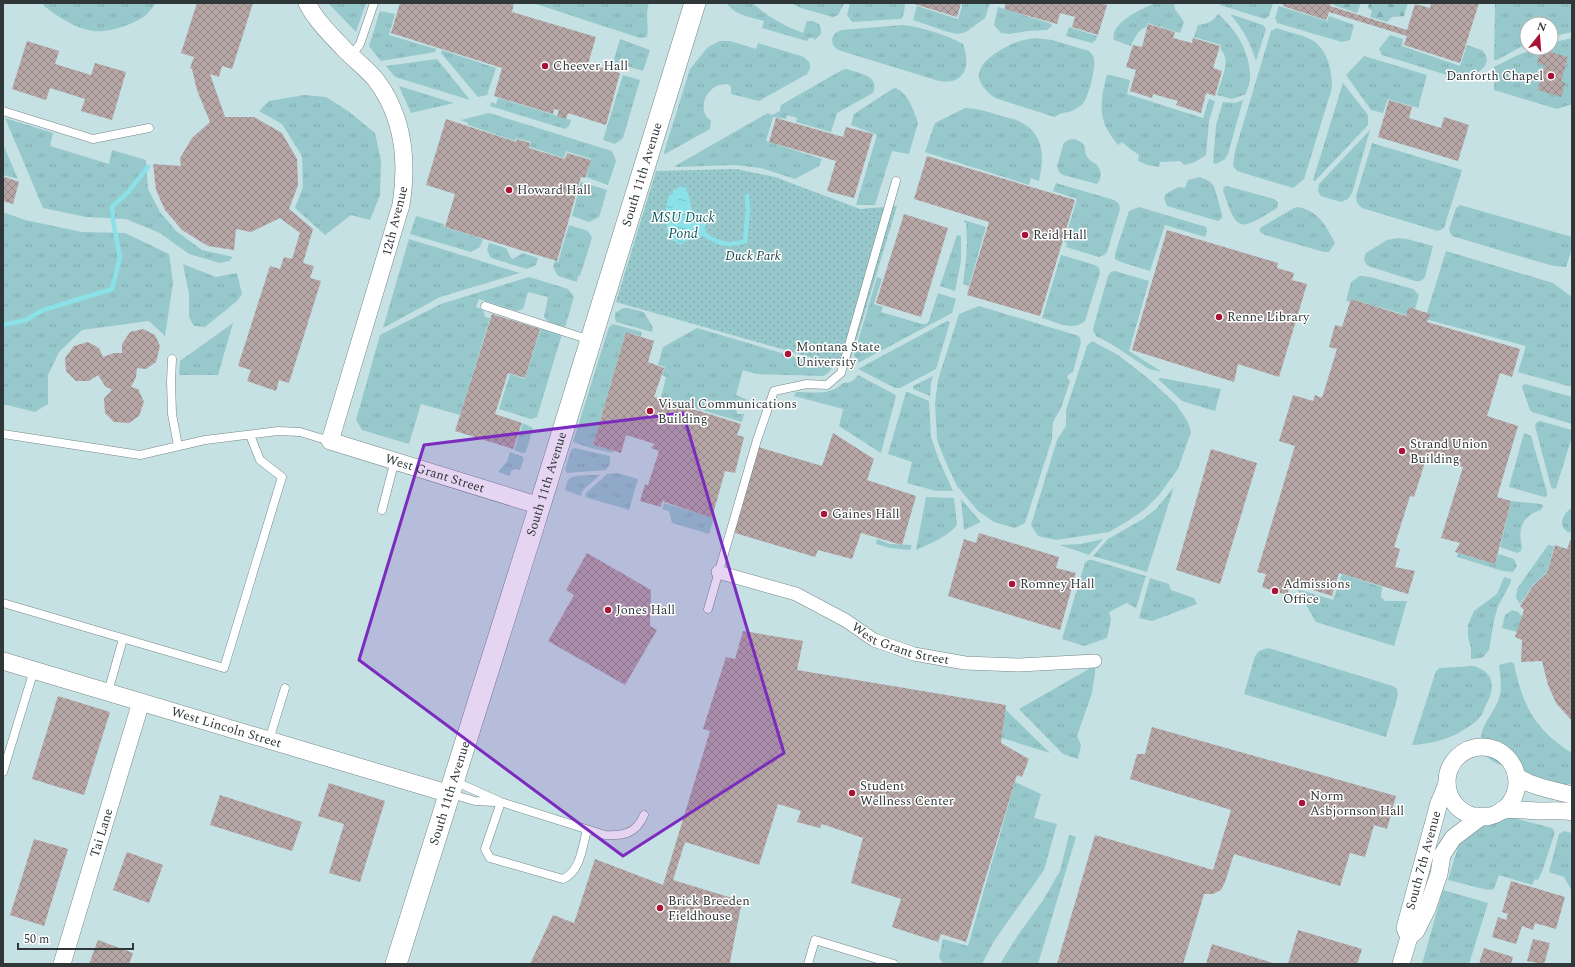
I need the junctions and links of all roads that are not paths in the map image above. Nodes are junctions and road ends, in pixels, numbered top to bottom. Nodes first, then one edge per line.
1 (307, 3) edge
2 (374, 3) edge
3 (695, 3) edge
4 (351, 56) junction
5 (3, 111) edge
6 (149, 128) dead end
7 (896, 181) dead end
8 (484, 306) dead end
9 (591, 340) junction
10 (172, 359) dead end
11 (3, 434) edge
12 (250, 435) junction
13 (330, 441) junction
14 (178, 446) junction
15 (395, 460) junction
16 (540, 506) junction
17 (382, 510) dead end
18 (718, 572) junction
19 (3, 603) edge
20 (708, 609) dead end
21 (123, 638) junction
22 (3, 661) edge
23 (1095, 661) dead end
24 (34, 670) junction
25 (285, 688) dead end
26 (108, 692) junction
27 (141, 702) junction
28 (269, 740) junction
29 (3, 772) edge
30 (1516, 776) junction
31 (1447, 784) junction
32 (451, 787) junction
33 (1572, 794) edge
34 (501, 802) junction
35 (1502, 810) junction
36 (1572, 812) edge
37 (644, 816) dead end
38 (1482, 816) junction
39 (587, 830) junction
40 (1409, 937) junction
41 (62, 964) edge
42 (396, 964) edge
43 (808, 964) edge
44 (894, 964) edge
45 (1401, 964) edge

1 - 4 street, 12th Avenue
2 - 4 lane
3 - 9 street, South 11th Avenue
4 - 13 street, 12th Avenue
5 - 6 lane
7 - 18 lane
8 - 9 lane
9 - 16 street, South 11th Avenue
10 - 14 lane
11 - 14 lane
12 - 13 lane
12 - 14 lane
12 - 21 lane
13 - 15 street, West Grant Street
15 - 16 street, West Grant Street
15 - 17 lane
16 - 32 street, South 11th Avenue
18 - 20 lane
18 - 23 street, West Grant Street
19 - 21 lane
21 - 26 lane
22 - 24 street, West Lincoln Street
24 - 26 street, West Lincoln Street
24 - 29 lane
25 - 28 lane
26 - 27 street, West Lincoln Street
27 - 28 street, West Lincoln Street
27 - 41 street, Tai Lane
28 - 32 street, West Lincoln Street
30 - 31 street
30 - 33 street
30 - 35 street
31 - 38 street
31 - 40 street, South 7th Avenue
32 - 34 lane
32 - 34 lane
32 - 42 street, South 11th Avenue
34 - 39 lane
34 - 39 lane
35 - 36 street
35 - 38 street
37 - 39 lane
38 - 40 street, South 7th Avenue
40 - 45 street, South 7th Avenue
43 - 44 lane

